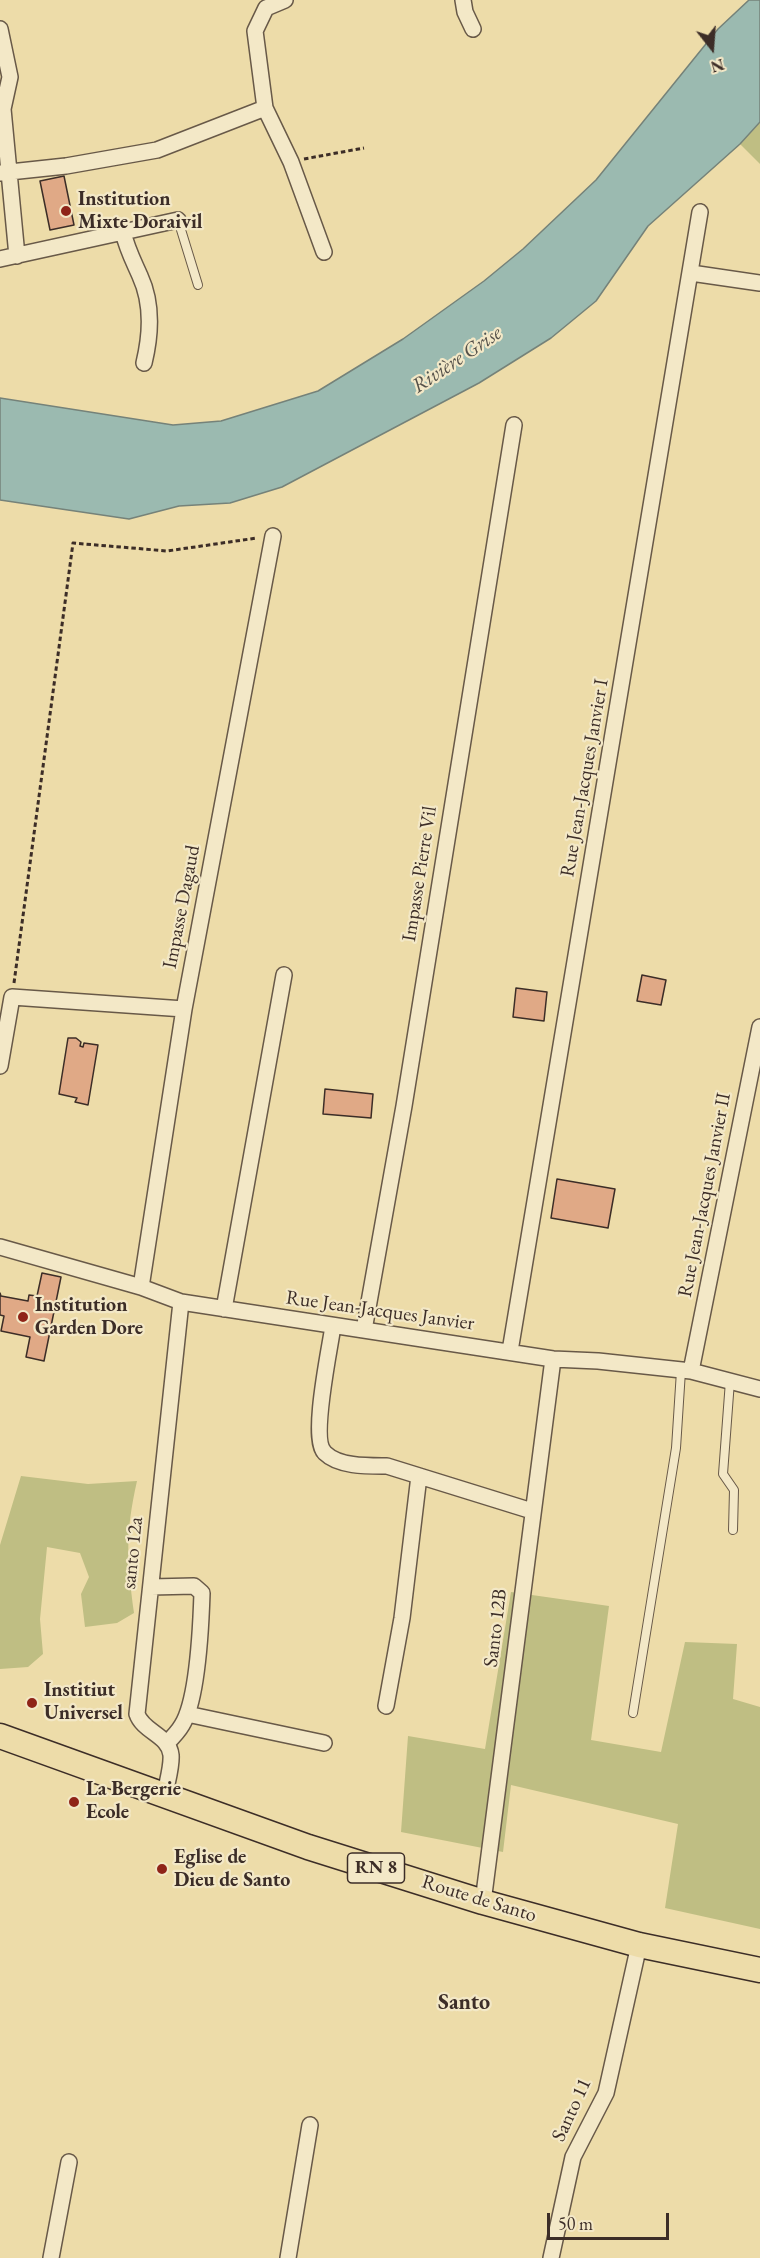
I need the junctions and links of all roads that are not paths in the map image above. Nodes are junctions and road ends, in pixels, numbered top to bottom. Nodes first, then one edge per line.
1 (285, 0) edge
2 (463, 0) edge
3 (0, 29) edge
4 (473, 29) dead end
5 (265, 108) junction
6 (5, 172) edge
7 (700, 212) dead end
8 (178, 220) joint
9 (123, 232) junction
10 (324, 252) dead end
11 (16, 256) junction
12 (0, 259) edge
13 (691, 273) junction
14 (760, 284) edge
15 (198, 285) dead end
16 (144, 363) dead end
17 (514, 425) dead end
18 (273, 536) road end
19 (284, 975) dead end
20 (184, 1009) junction
21 (760, 1027) edge
22 (0, 1066) edge
23 (0, 1247) edge
24 (141, 1287) junction
25 (181, 1302) junction
26 (224, 1309) junction
27 (333, 1326) junction
28 (364, 1330) junction
29 (510, 1351) junction
30 (553, 1359) junction
31 (686, 1371) junction
32 (730, 1382) junction
33 (760, 1389) edge
34 (419, 1476) junction
35 (532, 1511) junction
36 (733, 1530) dead end
37 (151, 1587) junction
38 (386, 1706) dead end
39 (633, 1713) dead end
40 (187, 1714) junction
41 (0, 1736) edge
42 (167, 1743) junction
43 (324, 1743) dead end
44 (165, 1794) junction
45 (483, 1902) junction
46 (639, 1946) junction
47 (760, 1970) edge
48 (310, 2125) dead end
49 (69, 2162) dead end
50 (51, 2258) edge
51 (288, 2258) edge
52 (551, 2258) edge

1 - 5 street
2 - 4 street
3 - 6 street
5 - 6 street
5 - 10 street
6 - 11 street
7 - 13 street, Rue Jean-Jacques Janvier I
8 - 9 street
8 - 15 lane
9 - 11 street
9 - 16 street
11 - 12 street
13 - 14 street
13 - 29 street, Rue Jean-Jacques Janvier I
17 - 28 street, Impasse Pierre Vil
18 - 20 street, Impasse Dagaud
19 - 26 street
20 - 22 street
20 - 24 street, Impasse Dagaud
21 - 31 street, Rue Jean-Jacques Janvier II
23 - 24 street, Rue Jean-Jacques Janvier
24 - 25 street, Rue Jean-Jacques Janvier
25 - 26 street, Rue Jean-Jacques Janvier
25 - 37 street, santo 12a
26 - 27 street, Rue Jean-Jacques Janvier
27 - 28 street, Rue Jean-Jacques Janvier
27 - 34 street
28 - 29 street, Rue Jean-Jacques Janvier
29 - 30 street, Rue Jean-Jacques Janvier
30 - 31 street, Rue Jean-Jacques Janvier
30 - 35 street, Santo 12B
31 - 32 street, Rue Jean-Jacques Janvier
31 - 39 lane
32 - 33 street, Rue Jean-Jacques Janvier
32 - 36 lane
34 - 35 street
34 - 38 street
35 - 45 street, Santo 12B
37 - 40 street
37 - 42 street, santo 12a
40 - 42 street
40 - 43 street
41 - 44 main road, Route de Santo / RN 8
42 - 44 street
44 - 45 main road, Route de Santo / RN 8
45 - 46 main road, Route de Santo / RN 8
46 - 47 main road, Route de Santo / RN 8
46 - 52 street, Santo 11
48 - 51 street
49 - 50 street

